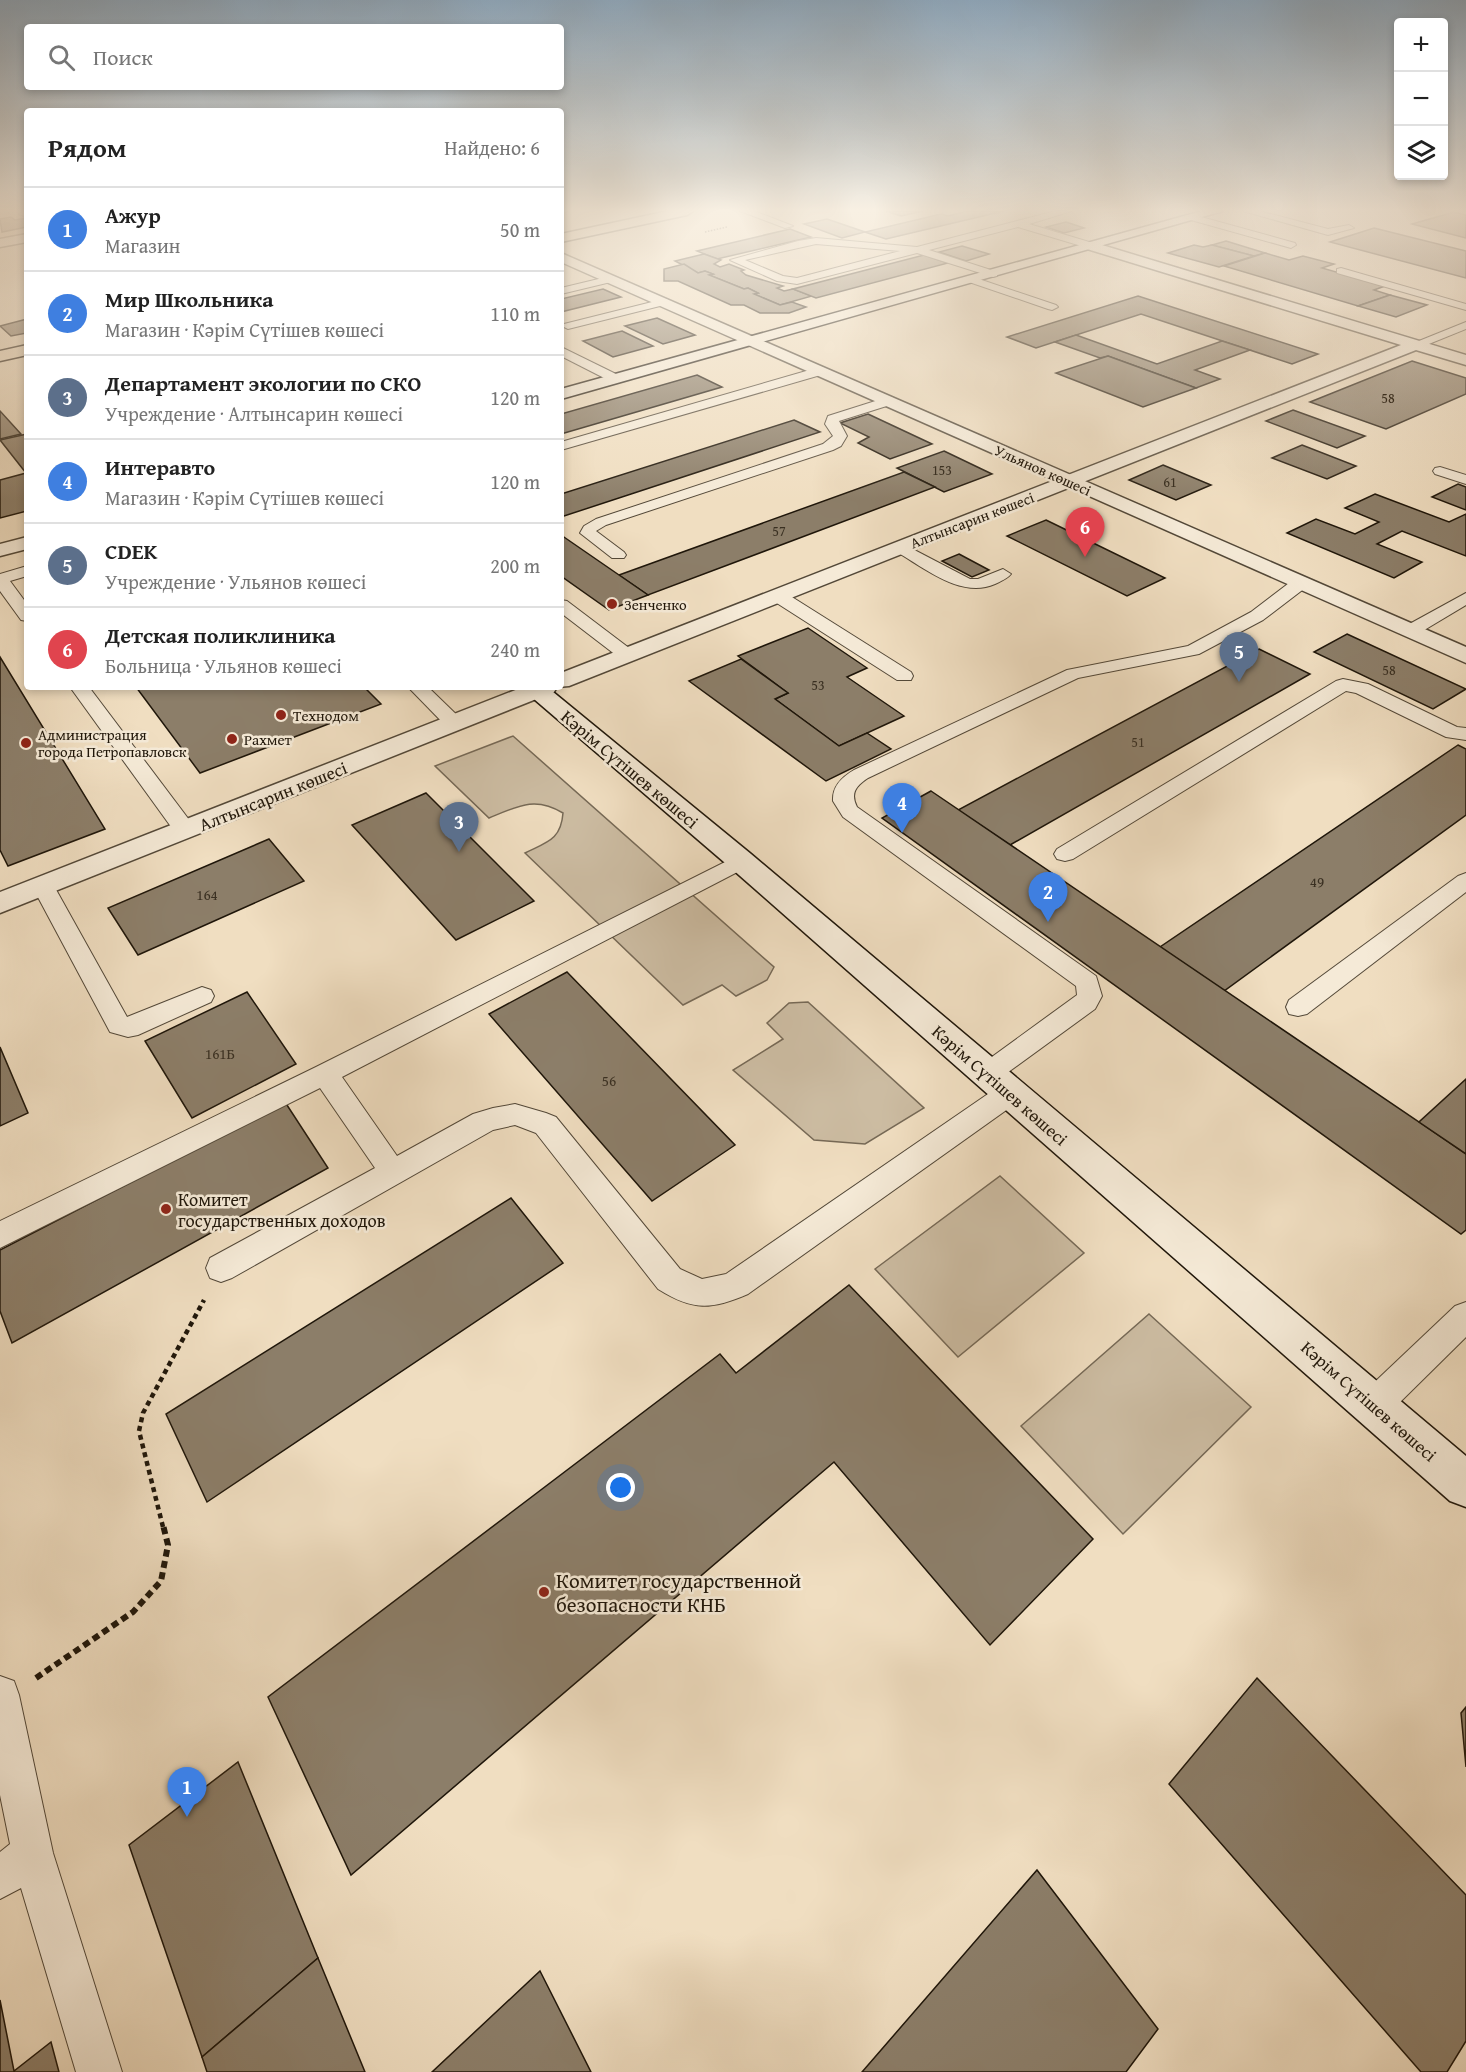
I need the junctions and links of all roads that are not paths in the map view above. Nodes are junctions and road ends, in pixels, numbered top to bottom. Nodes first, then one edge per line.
1 (641, 308) edge
2 (677, 308) edge
3 (873, 308) edge
4 (1293, 308) edge
5 (1466, 325) edge
6 (568, 326) dead end
7 (1452, 331) junction
8 (1466, 335) edge
9 (753, 341) junction
10 (1415, 345) junction
11 (24, 351) edge
12 (564, 353) edge
13 (1, 355) edge
14 (1466, 360) edge
15 (820, 371) junction
16 (616, 379) junction
17 (564, 393) edge
18 (888, 401) junction
19 (564, 445) edge
20 (1440, 471) dead end
21 (1466, 480) edge
22 (1069, 482) junction
23 (24, 544) edge
24 (901, 548) junction
25 (0, 550) edge
26 (618, 555) dead end
27 (24, 572) edge
28 (1003, 574) dead end
29 (0, 579) edge
30 (1299, 584) junction
31 (778, 596) junction
32 (1466, 598) edge
33 (564, 607) edge
34 (24, 612) edge
35 (1410, 631) junction
36 (627, 655) junction
37 (1466, 656) edge
38 (904, 676) dead end
39 (564, 678) edge
40 (81, 690) edge
41 (420, 690) edge
42 (534, 690) edge
43 (548, 690) edge
44 (455, 724) junction
45 (1466, 734) edge
46 (185, 830) junction
47 (1065, 854) dead end
48 (741, 861) junction
49 (1466, 881) edge
50 (43, 886) junction
51 (0, 903) edge
52 (202, 996) dead end
53 (1298, 1007) dead end
54 (325, 1074) junction
55 (999, 1084) junction
56 (392, 1171) junction
57 (0, 1235) edge
58 (221, 1268) road end
59 (1466, 1316) edge
60 (1373, 1406) junction
61 (1466, 1485) edge
62 (1, 1698) edge
63 (16, 1866) edge
64 (99, 2072) edge

1 - 6 lane
2 - 9 street, Ульянов көшесі
3 - 9 street
4 - 10 street
5 - 7 lane
7 - 8 lane
7 - 10 lane
9 - 15 street, Ульянов көшесі
9 - 16 street
10 - 14 street
10 - 22 street, Алтынсарин көшесі
11 - 13 main road
12 - 16 lane
15 - 18 street, Ульянов көшесі
15 - 19 lane
16 - 17 street
18 - 22 street, Ульянов көшесі
18 - 26 lane
20 - 21 lane
22 - 24 street, Алтынсарин көшесі
22 - 30 street, Ульянов көшесі
23 - 25 street
24 - 28 lane
24 - 31 street, Алтынсарин көшесі
27 - 29 lane
29 - 34 lane
30 - 35 street, Ульянов көшесі
30 - 55 lane
31 - 36 street, Алтынсарин көшесі
31 - 38 lane
32 - 35 lane
33 - 36 lane
35 - 37 street, Ульянов көшесі
36 - 39 street, Алтынсарин көшесі
40 - 46 lane
41 - 44 lane
42 - 44 street, Алтынсарин көшесі
43 - 48 street, Кәрім Сүтішев көшесі
44 - 46 street, Алтынсарин көшесі
45 - 47 lane
46 - 50 street, Алтынсарин көшесі
48 - 54 lane
48 - 55 street, Кәрім Сүтішев көшесі
49 - 53 lane
50 - 51 street, Алтынсарин көшесі
50 - 52 lane
54 - 56 lane
54 - 57 lane
55 - 56 lane
55 - 60 street, Кәрім Сүтішев көшесі
56 - 58 lane
59 - 60 lane
60 - 61 street, Кәрім Сүтішев көшесі
62 - 63 lane
63 - 64 lane

